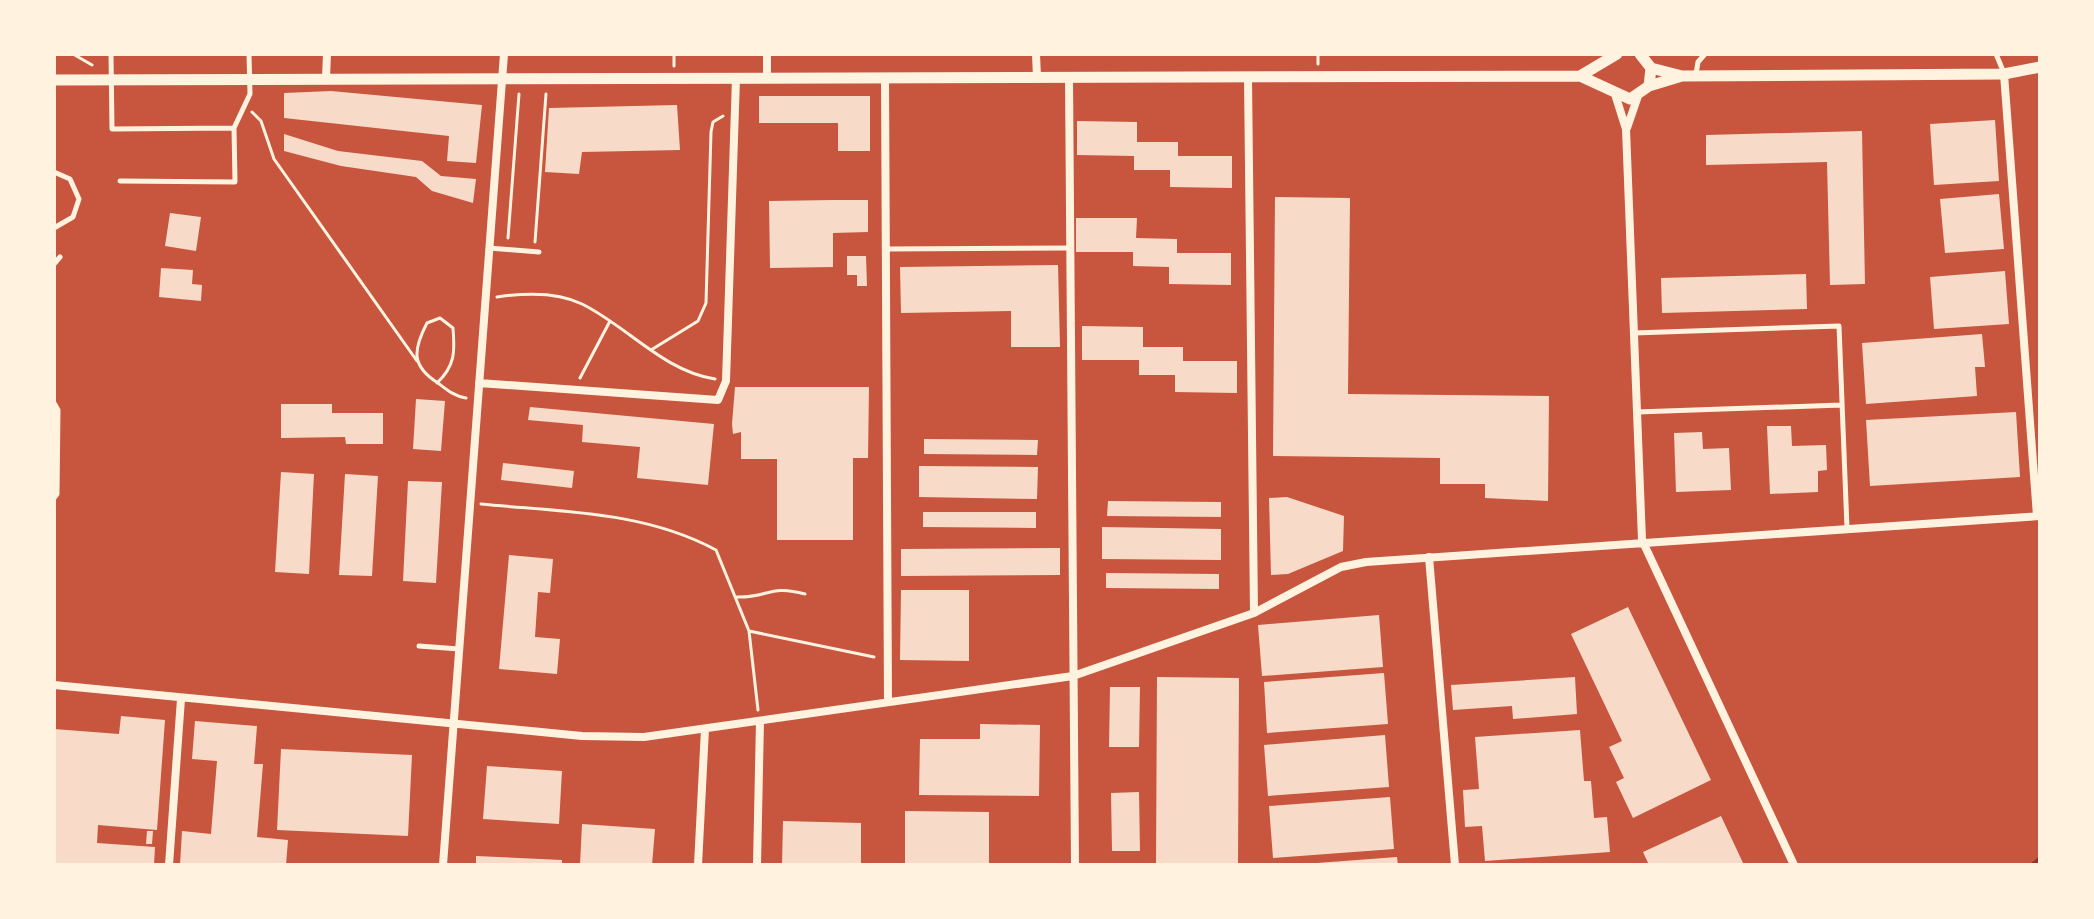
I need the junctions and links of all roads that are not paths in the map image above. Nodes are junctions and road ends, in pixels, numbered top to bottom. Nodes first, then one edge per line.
1 (111, 54) edge
2 (249, 54) edge
3 (327, 54) edge
4 (504, 54) edge
5 (767, 54) edge
6 (1036, 54) edge
7 (1641, 54) edge
8 (1705, 54) edge
9 (1996, 54) edge
10 (1614, 56) edge
11 (2040, 67) edge
12 (1651, 68) junction
13 (2004, 74) junction
14 (1580, 76) junction
15 (1682, 76) junction
16 (1696, 76) junction
17 (54, 77) edge
18 (885, 77) junction
19 (1037, 77) junction
20 (1069, 77) junction
21 (1248, 77) junction
22 (326, 78) junction
23 (502, 78) junction
24 (736, 78) junction
25 (767, 78) junction
26 (111, 79) junction
27 (250, 79) junction
28 (1649, 86) junction
29 (1614, 93) junction
30 (1638, 96) junction
31 (234, 128) junction
32 (1626, 129) junction
33 (54, 172) edge
34 (120, 181) dead end
35 (54, 228) edge
36 (489, 248) junction
37 (1071, 248) junction
38 (886, 249) junction
39 (537, 252) road end
40 (60, 257) dead end
41 (54, 264) edge
42 (1634, 333) junction
43 (479, 383) junction
44 (54, 403) edge
45 (1842, 405) junction
46 (1637, 412) junction
47 (54, 498) edge
48 (2039, 516) edge
49 (1847, 528) junction
50 (1642, 540) junction
51 (1429, 557) junction
52 (1254, 613) junction
53 (419, 646) dead end
54 (459, 649) junction
55 (1073, 676) junction
56 (54, 685) edge
57 (181, 699) junction
58 (888, 702) junction
59 (760, 721) junction
60 (453, 722) junction
61 (705, 729) junction
62 (169, 865) edge
63 (443, 865) edge
64 (698, 865) edge
65 (757, 865) edge
66 (1075, 865) edge
67 (1455, 865) edge
68 (1794, 865) edge

1 - 26 lane
2 - 27 lane
3 - 22 street
4 - 23 street
5 - 25 street
6 - 19 street
7 - 12 street
8 - 16 lane
9 - 13 lane
10 - 14 street
10 - 29 street
11 - 13 street
12 - 15 street
12 - 28 street
13 - 16 street
13 - 48 street
14 - 21 street
14 - 29 street
15 - 16 street
15 - 28 street
17 - 26 street
18 - 19 street
18 - 25 street
18 - 38 street
19 - 20 street
20 - 21 street
20 - 37 street
21 - 52 street
22 - 23 street
22 - 27 street
23 - 24 street
23 - 36 street
24 - 25 street
24 - 43 street
26 - 27 street
26 - 31 lane
27 - 31 lane
28 - 30 street
29 - 30 street
29 - 32 street
30 - 32 street
31 - 34 lane
32 - 42 street
33 - 35 lane
36 - 39 lane
36 - 43 street
37 - 38 lane
37 - 55 street
38 - 58 street
40 - 41 lane
42 - 45 lane
42 - 46 street
43 - 54 street
44 - 47 lane
45 - 46 lane
45 - 49 lane
46 - 50 street
48 - 49 street
49 - 50 street
50 - 51 street
50 - 68 street
51 - 52 street
51 - 67 street
52 - 55 street
53 - 54 lane
54 - 60 street
55 - 58 street
55 - 66 street
56 - 57 street
57 - 60 street
57 - 62 street
58 - 59 street
59 - 61 street
59 - 65 street
60 - 61 street
60 - 63 street
61 - 64 street

